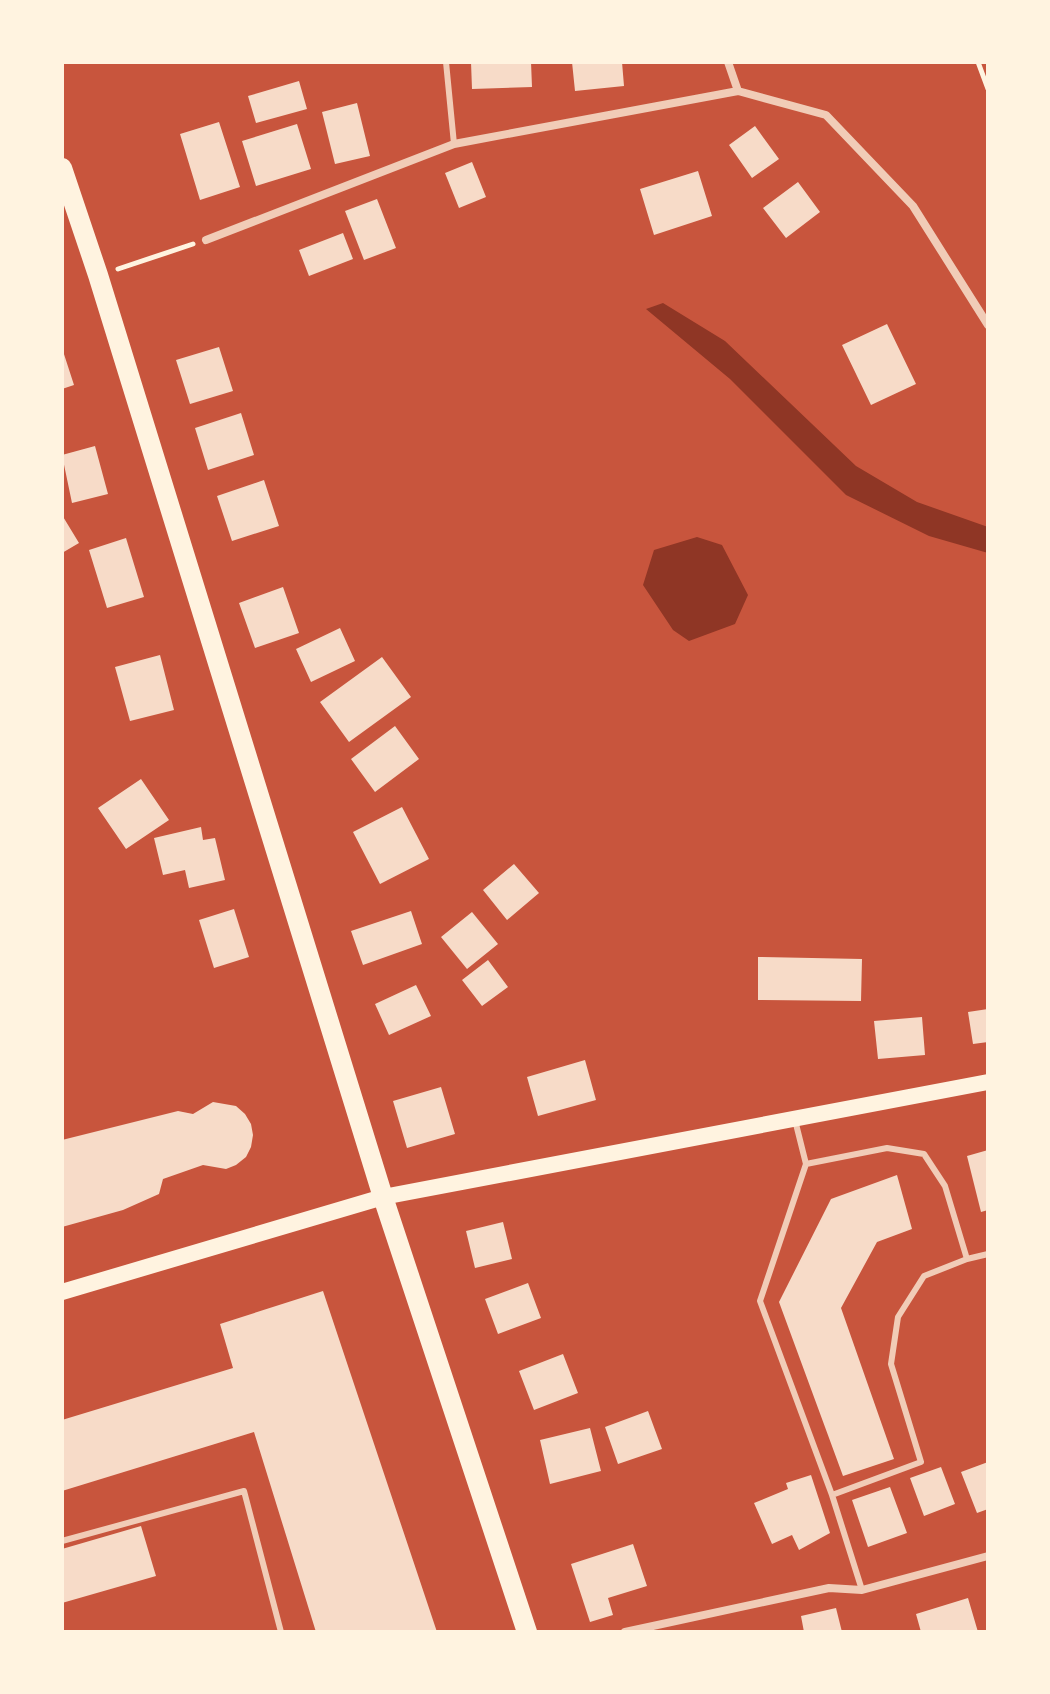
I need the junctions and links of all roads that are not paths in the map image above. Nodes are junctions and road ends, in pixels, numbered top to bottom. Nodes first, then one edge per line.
1 (446, 62) edge
2 (728, 62) edge
3 (738, 91) junction
4 (454, 144) junction
5 (62, 168) edge
6 (206, 240) dead end
7 (988, 325) edge
8 (988, 1082) edge
9 (795, 1119) junction
10 (806, 1164) junction
11 (383, 1197) junction
12 (988, 1254) edge
13 (967, 1259) junction
14 (62, 1292) edge
15 (832, 1495) junction
16 (62, 1541) edge
17 (988, 1556) edge
18 (862, 1590) junction
19 (281, 1632) edge
20 (527, 1632) edge
21 (625, 1632) edge

1 - 4 lane
2 - 3 street
3 - 4 street
3 - 7 street
4 - 6 street
5 - 11 main road
8 - 9 main road
9 - 10 lane
9 - 11 main road
10 - 13 lane
10 - 15 lane
11 - 14 main road
11 - 20 main road
12 - 13 lane
13 - 15 lane
15 - 18 lane
16 - 19 lane
17 - 18 street
18 - 21 street

